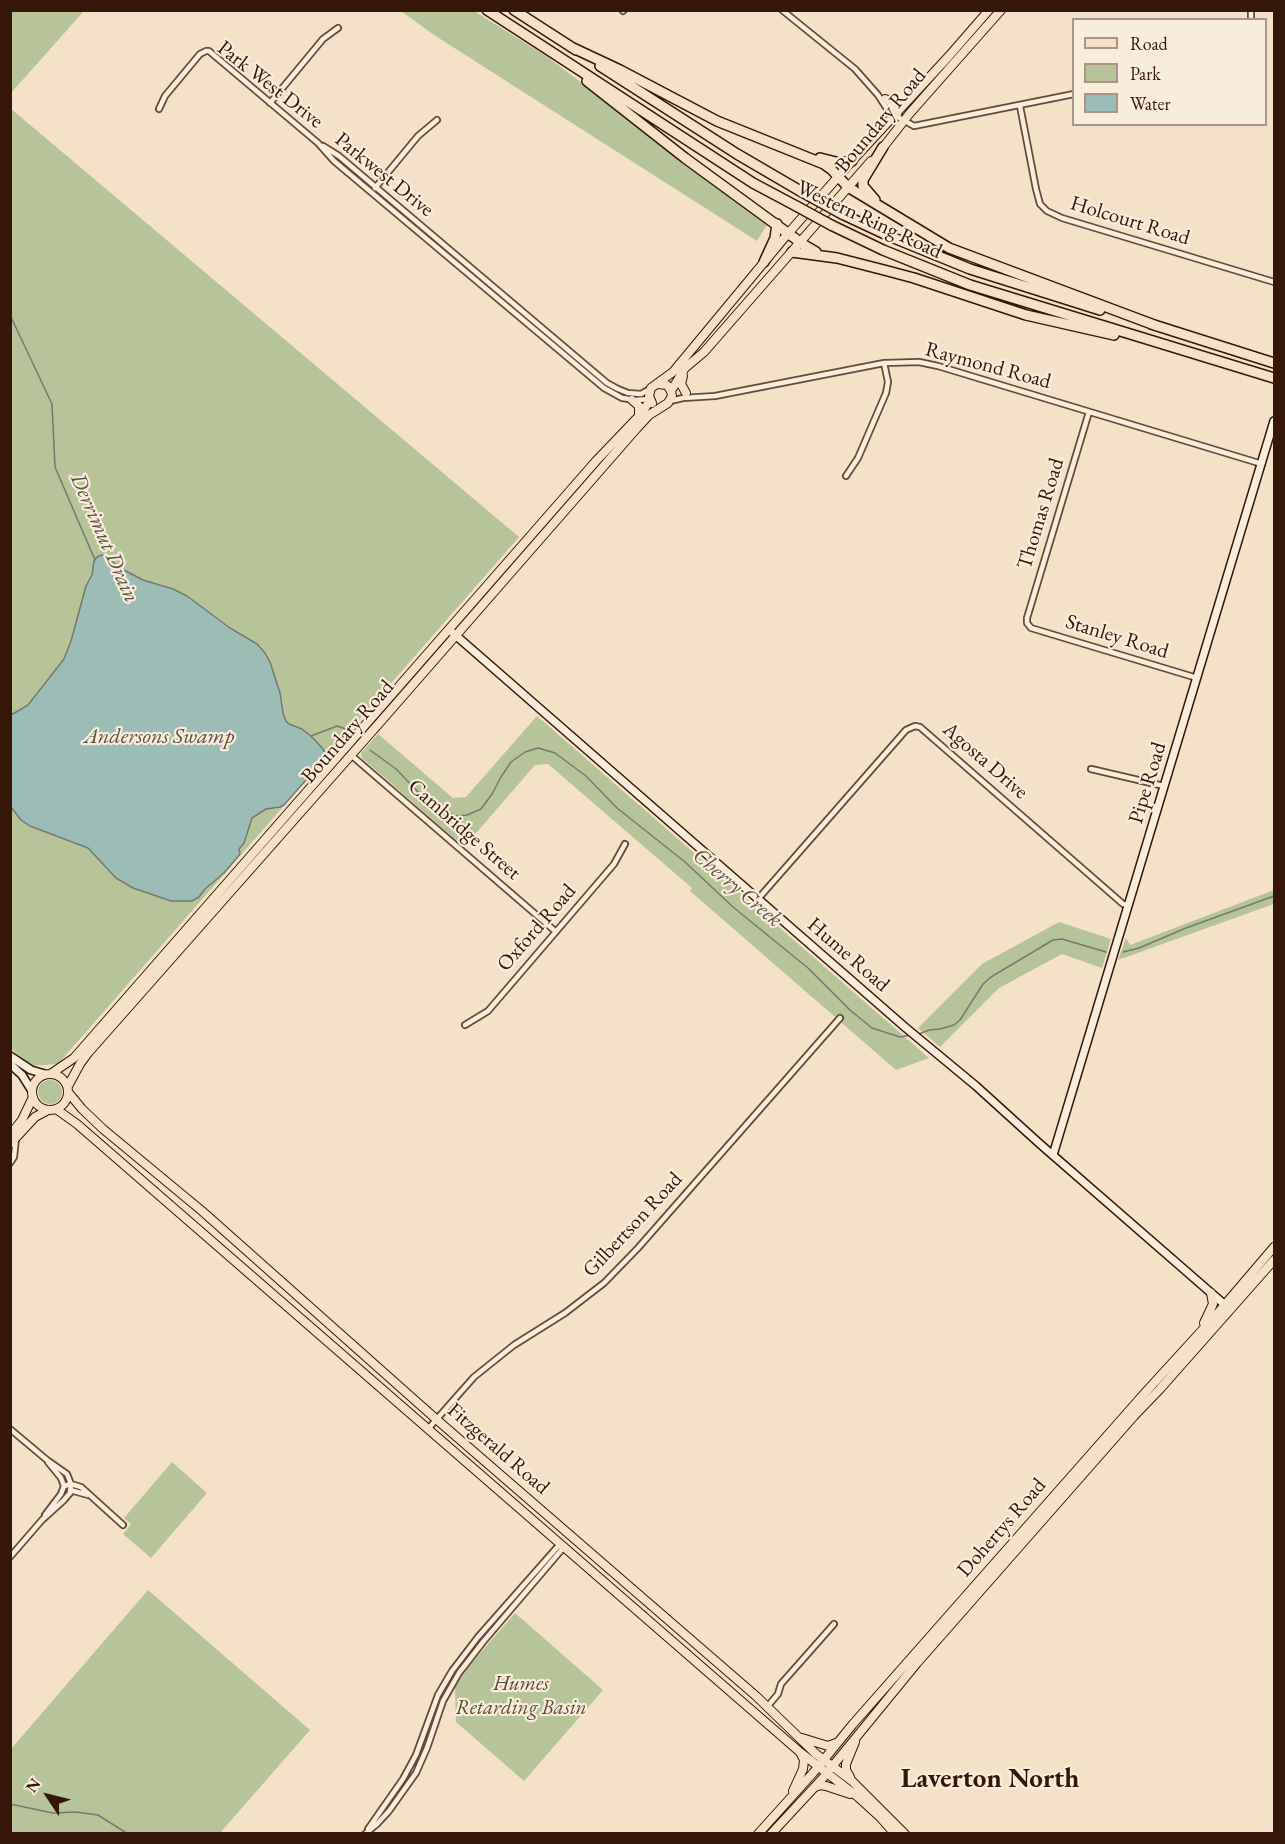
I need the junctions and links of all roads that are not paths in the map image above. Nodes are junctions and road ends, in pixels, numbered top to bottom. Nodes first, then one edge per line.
1 (487, 10) edge
2 (514, 10) edge
3 (782, 10) edge
4 (989, 10) edge
5 (1001, 10) edge
6 (338, 28) dead end
7 (540, 44) junction
8 (571, 47) junction
9 (1072, 94) edge
10 (881, 97) junction
11 (908, 101) junction
12 (270, 103) junction
13 (1020, 105) junction
14 (159, 109) dead end
15 (896, 114) junction
16 (437, 120) dead end
17 (904, 120) junction
18 (769, 142) junction
19 (318, 144) junction
20 (884, 147) junction
21 (852, 161) junction
22 (837, 177) junction
23 (376, 187) junction
24 (848, 187) junction
25 (371, 192) junction
26 (886, 209) junction
27 (777, 224) junction
28 (789, 233) junction
29 (801, 243) junction
30 (792, 252) junction
31 (837, 258) junction
32 (764, 262) junction
33 (1275, 282) edge
34 (1157, 326) junction
35 (558, 346) junction
36 (1169, 346) junction
37 (884, 363) junction
38 (1275, 363) edge
39 (685, 368) junction
40 (1275, 378) edge
41 (655, 386) junction
42 (677, 392) junction
43 (700, 397) junction
44 (632, 399) junction
45 (650, 400) junction
46 (670, 401) junction
47 (661, 406) junction
48 (1089, 411) junction
49 (639, 416) junction
50 (1275, 421) edge
51 (1262, 464) junction
52 (846, 476) dead end
53 (1029, 626) joint
54 (449, 630) junction
55 (456, 636) junction
56 (1197, 678) junction
57 (344, 749) junction
58 (351, 755) junction
59 (1091, 769) dead end
60 (1164, 786) junction
61 (625, 844) dead end
62 (758, 899) junction
63 (1128, 906) junction
64 (555, 931) junction
65 (840, 1018) dead end
66 (465, 1025) dead end
67 (10, 1056) edge
68 (10, 1064) edge
69 (48, 1074) junction
70 (68, 1089) junction
71 (32, 1094) junction
72 (52, 1109) junction
73 (12, 1139) edge
74 (1053, 1155) junction
75 (10, 1163) edge
76 (1275, 1247) edge
77 (251, 1255) junction
78 (1275, 1260) edge
79 (242, 1267) junction
80 (1211, 1293) junction
81 (1228, 1307) junction
82 (1187, 1346) junction
83 (436, 1419) junction
84 (10, 1429) edge
85 (428, 1429) junction
86 (46, 1460) junction
87 (64, 1486) junction
88 (71, 1487) junction
89 (42, 1520) junction
90 (1035, 1523) junction
91 (123, 1525) dead end
92 (570, 1536) junction
93 (562, 1546) junction
94 (10, 1557) edge
95 (537, 1569) junction
96 (542, 1574) junction
97 (961, 1608) junction
98 (834, 1624) dead end
99 (478, 1637) junction
100 (483, 1642) junction
101 (767, 1707) junction
102 (860, 1732) junction
103 (798, 1737) junction
104 (838, 1742) junction
105 (420, 1743) junction
106 (428, 1746) junction
107 (801, 1753) junction
108 (824, 1759) junction
109 (833, 1765) junction
110 (818, 1767) junction
111 (826, 1773) junction
112 (404, 1779) junction
113 (852, 1781) junction
114 (410, 1783) junction
115 (814, 1788) junction
116 (858, 1797) junction
117 (786, 1803) junction
118 (365, 1833) edge
119 (758, 1833) edge
120 (771, 1833) edge
121 (895, 1833) edge
122 (905, 1833) edge

1 - 7 highway, Western Ring Road
2 - 8 highway, Western Ring Road
3 - 10 street
4 - 11 main road, Boundary Road
5 - 17 main road, Boundary Road
6 - 12 street
7 - 27 highway
7 - 36 highway, Western Ring Road, bridge
8 - 18 highway
8 - 34 highway, Western Ring Road, bridge
9 - 13 street
10 - 11 main road
10 - 15 street
11 - 15 main road, Boundary Road
12 - 14 street, Park West Drive
12 - 19 street, Park West Drive
13 - 17 street
13 - 33 street, Holcourt Road
15 - 17 street
15 - 21 main road, Boundary Road
16 - 23 street
17 - 20 main road, Boundary Road
18 - 21 highway
18 - 22 highway
19 - 23 street, Parkwest Drive
19 - 25 street, Parkwest Drive
20 - 24 main road, Boundary Road
20 - 26 highway
21 - 22 main road, Boundary Road
22 - 24 highway
22 - 28 main road, Boundary Road
23 - 25 street
23 - 35 street, Parkwest Drive
24 - 26 highway
24 - 29 main road, Boundary Road
25 - 35 street, Parkwest Drive
26 - 34 highway
27 - 28 highway
27 - 32 highway
28 - 29 highway
28 - 32 main road, Boundary Road
29 - 30 main road, Boundary Road
29 - 31 highway
30 - 31 highway
30 - 39 main road, Boundary Road
31 - 36 highway
32 - 41 main road, Boundary Road
34 - 38 highway, Western Ring Road
35 - 41 street, Parkwest Drive
35 - 44 street, Parkwest Drive
36 - 40 highway, Western Ring Road
37 - 43 street, Raymond Road
37 - 48 street, Raymond Road
37 - 52 street
39 - 42 main road, Boundary Road
39 - 42 main road
41 - 42 main road
41 - 45 main road
42 - 43 street, Raymond Road
42 - 46 main road
43 - 46 street, Raymond Road
44 - 45 street, Parkwest Drive
44 - 49 main road
45 - 47 main road
45 - 49 main road, Boundary Road
46 - 47 main road
47 - 55 main road, Boundary Road
48 - 51 street, Raymond Road
48 - 53 street, Thomas Road
49 - 54 main road, Boundary Road
50 - 51 street, Pipe Road
51 - 56 street, Pipe Road
53 - 56 street, Stanley Road
54 - 55 street, Hume Road
54 - 57 main road, Boundary Road
55 - 58 main road, Boundary Road
55 - 62 street, Hume Road
56 - 60 street, Pipe Road
57 - 58 main road
57 - 69 main road, Boundary Road
58 - 64 street, Cambridge Street
58 - 70 main road, Boundary Road
59 - 60 street
60 - 63 street, Pipe Road
61 - 64 street, Oxford Road
62 - 63 street, Agosta Drive
62 - 74 street, Hume Road
63 - 74 street, Pipe Road
64 - 66 street, Oxford Road
65 - 83 street, Gilbertson Road
67 - 69 street
68 - 71 street
69 - 70 main road
69 - 71 main road
70 - 72 main road
70 - 77 main road, Fitzgerald Road
71 - 72 main road
71 - 73 main road
72 - 73 main road
72 - 79 main road, Fitzgerald Road
73 - 75 street
74 - 80 street, Hume Road
76 - 81 main road, Dohertys Road
77 - 79 main road
77 - 83 main road, Fitzgerald Road
78 - 81 main road, Dohertys Road
79 - 85 main road, Fitzgerald Road
80 - 81 street, Hume Road
80 - 82 main road
81 - 82 main road, Dohertys Road
81 - 90 main road, Dohertys Road
82 - 90 main road, Dohertys Road
83 - 85 street, Gilbertson Road
83 - 92 main road, Fitzgerald Road
84 - 86 street
85 - 93 main road, Fitzgerald Road
86 - 87 street
86 - 88 street
87 - 88 street
87 - 89 street
88 - 89 street
88 - 91 street
89 - 94 street
90 - 97 main road, Dohertys Road
92 - 93 main road
92 - 101 main road, Fitzgerald Road
93 - 95 street
93 - 96 street
93 - 107 main road, Fitzgerald Road
95 - 96 street
95 - 99 street
96 - 100 street
97 - 102 main road, Dohertys Road
97 - 104 main road, Dohertys Road
98 - 101 street
99 - 100 street
99 - 105 street
100 - 106 street
101 - 103 main road, Fitzgerald Road
102 - 109 main road, Dohertys Road
102 - 113 main road
103 - 104 main road
103 - 108 main road, Fitzgerald Road
104 - 108 main road, Dohertys Road
105 - 106 street
105 - 112 street
106 - 114 street
107 - 110 main road, Fitzgerald Road
107 - 117 main road
108 - 109 main road, Fitzgerald Road
108 - 110 main road, Dohertys Road
109 - 111 main road, Dohertys Road
109 - 113 main road, Fitzgerald Road
110 - 111 main road, Fitzgerald Road
110 - 117 main road, Dohertys Road
111 - 115 main road, Dohertys Road
111 - 116 main road, Fitzgerald Road
112 - 114 street
112 - 118 street
113 - 122 main road, Fitzgerald Road
114 - 118 street
115 - 116 main road
115 - 120 main road, Dohertys Road
116 - 121 main road, Fitzgerald Road
117 - 119 main road, Dohertys Road

